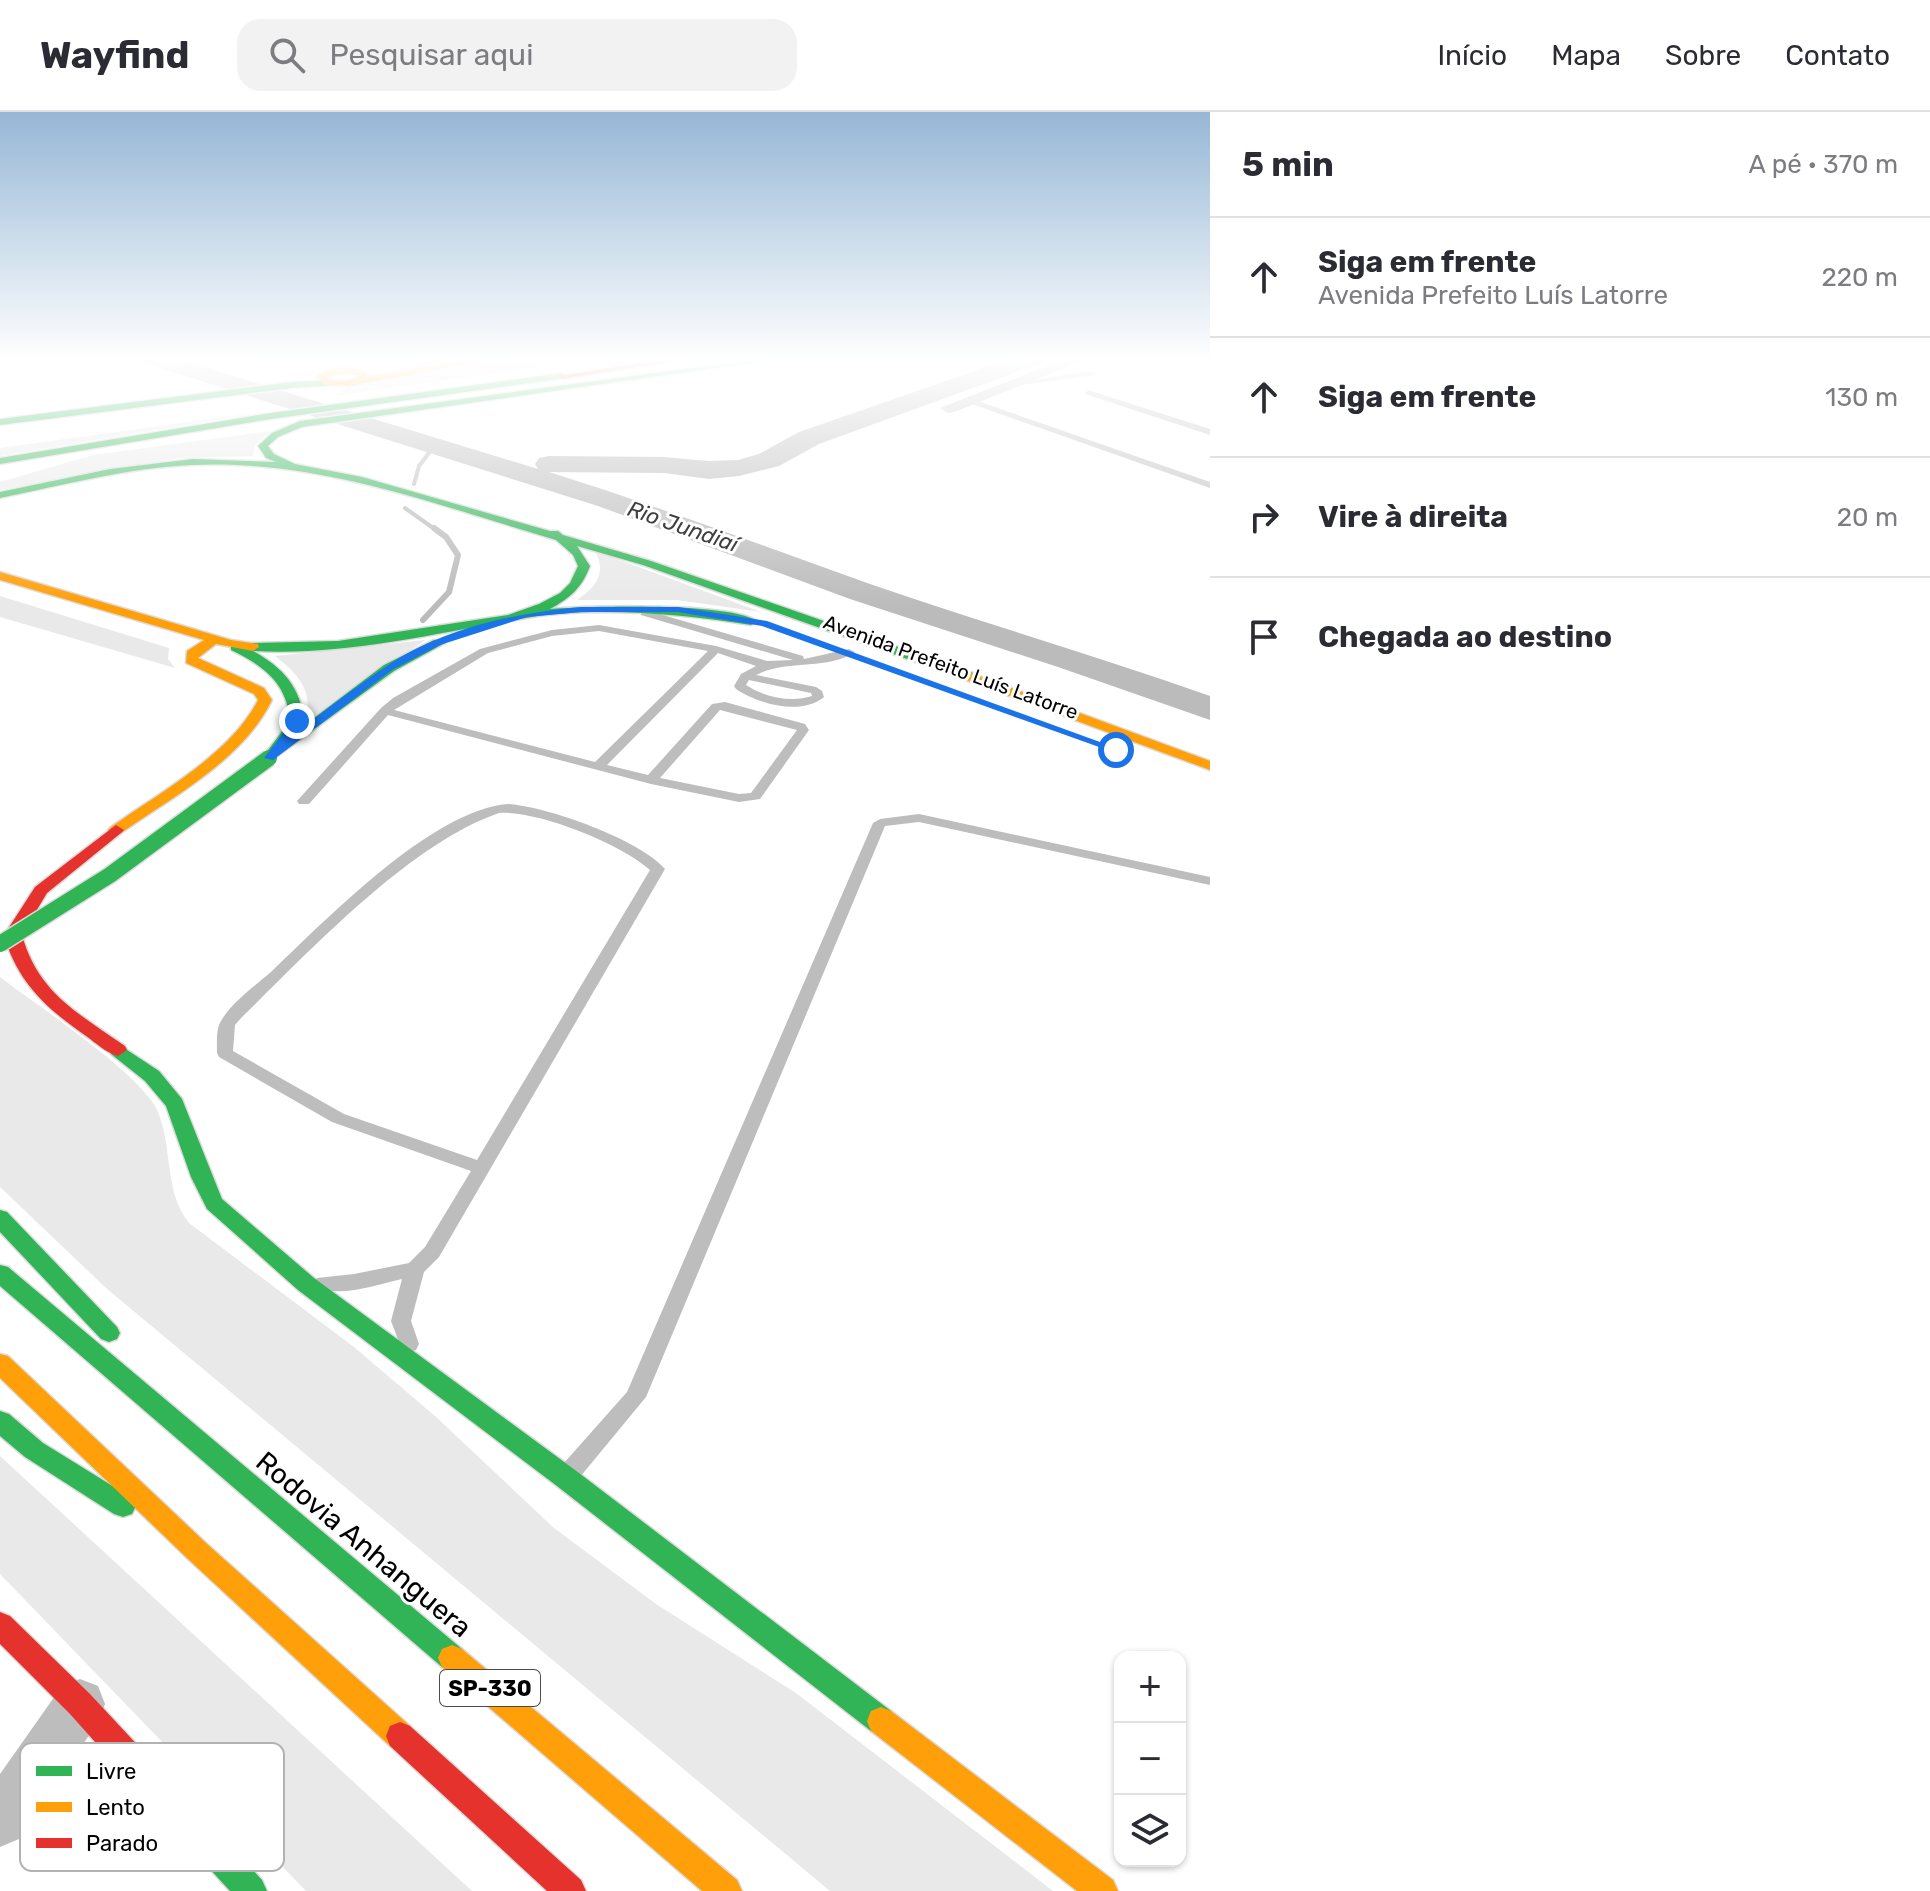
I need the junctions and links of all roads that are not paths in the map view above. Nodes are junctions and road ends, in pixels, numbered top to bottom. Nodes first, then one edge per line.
1 (126, 441) edge
2 (164, 441) edge
3 (268, 441) edge
4 (1085, 441) edge
5 (77, 451) junction
6 (0, 461) edge
7 (292, 466) junction
8 (0, 478) edge
9 (67, 482) junction
10 (1210, 485) edge
11 (0, 495) edge
12 (0, 504) edge
13 (554, 533) junction
14 (0, 576) edge
15 (628, 608) junction
16 (520, 616) junction
17 (222, 642) junction
18 (716, 649) junction
19 (849, 652) junction
20 (813, 662) junction
21 (766, 665) junction
22 (745, 676) junction
23 (385, 711) junction
24 (269, 758) junction
25 (1146, 762) dead end
26 (600, 764) junction
27 (1210, 766) edge
28 (651, 780) junction
29 (304, 801) dead end
30 (1210, 881) edge
31 (0, 944) edge
32 (482, 1168) junction
33 (0, 1218) edge
34 (415, 1269) junction
35 (0, 1273) edge
36 (306, 1284) junction
37 (123, 1349) dead end
38 (0, 1363) edge
39 (418, 1369) junction
40 (145, 1372) dead end
41 (0, 1421) edge
42 (566, 1478) junction
43 (253, 1487) junction
44 (197, 1551) junction
45 (0, 1625) edge
46 (80, 1704) junction
47 (53, 1743) edge
48 (116, 1743) edge
49 (20, 1791) edge
50 (0, 1820) edge
51 (233, 1871) edge
52 (251, 1891) edge
53 (570, 1891) edge
54 (726, 1891) edge
55 (1102, 1891) edge

1 - 5 main road
2 - 5 main road
3 - 7 main road
4 - 10 lane
5 - 6 main road
5 - 8 main road
7 - 9 main road, Avenida Prefeito Luís Latorre
7 - 13 main road, Avenida Prefeito Luís Latorre
9 - 11 main road
9 - 12 main road
13 - 16 main road
13 - 27 main road, Avenida Prefeito Luís Latorre
14 - 17 main road
15 - 16 main road, Avenida Prefeito Luís Latorre
15 - 19 main road, Avenida Prefeito Luís Latorre
15 - 20 lane
16 - 17 main road
16 - 24 main road
17 - 24 main road
17 - 36 main road
18 - 21 lane
18 - 23 lane
18 - 26 lane
19 - 20 lane
19 - 25 main road, Avenida Prefeito Luís Latorre
20 - 21 lane
21 - 22 lane
22 - 22 lane
23 - 26 lane
23 - 29 lane
24 - 31 main road, bridge
26 - 28 lane
28 - 28 lane
30 - 42 lane
32 - 32 lane
32 - 34 lane
33 - 37 main road
34 - 36 lane
34 - 39 lane
35 - 43 main road, Rodovia Anhanguera / SP-330
36 - 39 main road
38 - 44 main road
39 - 42 main road
40 - 43 main road
41 - 44 main road
42 - 55 main road
43 - 54 main road, Rodovia Anhanguera / SP-330
44 - 53 main road
45 - 46 main road
46 - 47 street
46 - 48 main road
49 - 50 street
51 - 52 main road

